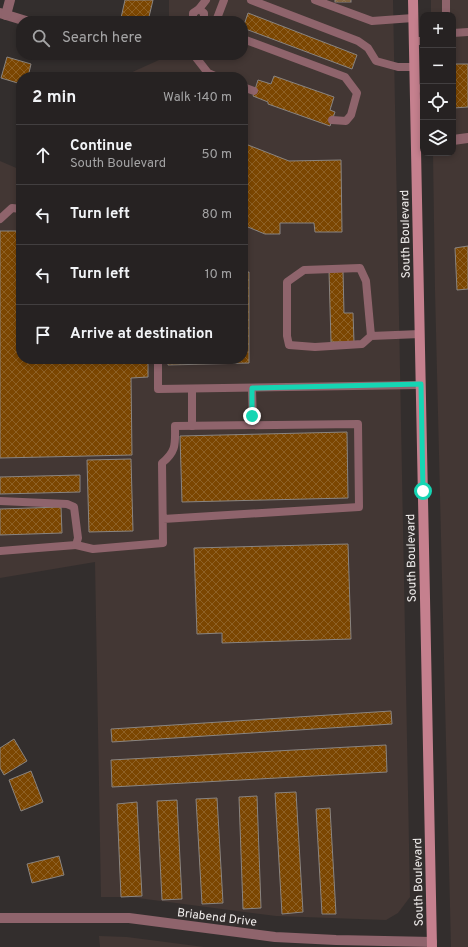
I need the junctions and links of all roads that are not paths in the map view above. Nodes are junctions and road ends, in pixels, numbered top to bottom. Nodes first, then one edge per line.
1 (10, 0) edge
2 (206, 0) edge
3 (224, 0) edge
4 (251, 0) edge
5 (315, 0) edge
6 (413, 0) edge
7 (446, 0) edge
8 (199, 9) junction
9 (446, 12) edge
10 (3, 14) edge
11 (193, 16) edge
12 (204, 16) edge
13 (218, 16) edge
14 (16, 18) edge
15 (413, 18) junction
16 (456, 32) edge
17 (468, 32) edge
18 (248, 41) edge
19 (418, 41) edge
20 (201, 60) edge
21 (414, 67) junction
22 (207, 72) edge
23 (419, 88) edge
24 (248, 89) edge
25 (254, 91) dead end
26 (332, 120) dead end
27 (468, 138) edge
28 (456, 140) edge
29 (419, 144) edge
30 (16, 208) edge
31 (0, 219) edge
32 (420, 334) junction
33 (371, 336) junction
34 (158, 364) edge
35 (421, 384) junction
36 (252, 388) junction
37 (192, 389) junction
38 (253, 425) junction
39 (192, 426) junction
40 (0, 501) edge
41 (163, 519) junction
42 (76, 545) junction
43 (0, 551) edge
44 (0, 918) edge
45 (432, 944) edge

1 - 10 street
2 - 8 lane
3 - 13 lane
4 - 21 lane
5 - 15 lane
6 - 15 main road, South Boulevard
7 - 9 lane
8 - 11 lane
8 - 12 lane
10 - 14 street
15 - 19 main road, South Boulevard
16 - 17 lane
18 - 26 lane
19 - 21 main road, South Boulevard
20 - 22 lane
21 - 23 main road, South Boulevard
23 - 29 main road, South Boulevard
24 - 25 lane
27 - 28 street
29 - 32 main road, South Boulevard
30 - 31 lane
32 - 33 lane
32 - 35 main road, South Boulevard
33 - 33 lane
34 - 37 lane
35 - 36 lane
35 - 45 main road, South Boulevard
36 - 37 lane
36 - 38 lane
37 - 39 lane
38 - 39 lane
38 - 41 lane
39 - 41 lane
40 - 42 lane
41 - 42 lane
42 - 43 lane
44 - 45 street, Briabend Drive

